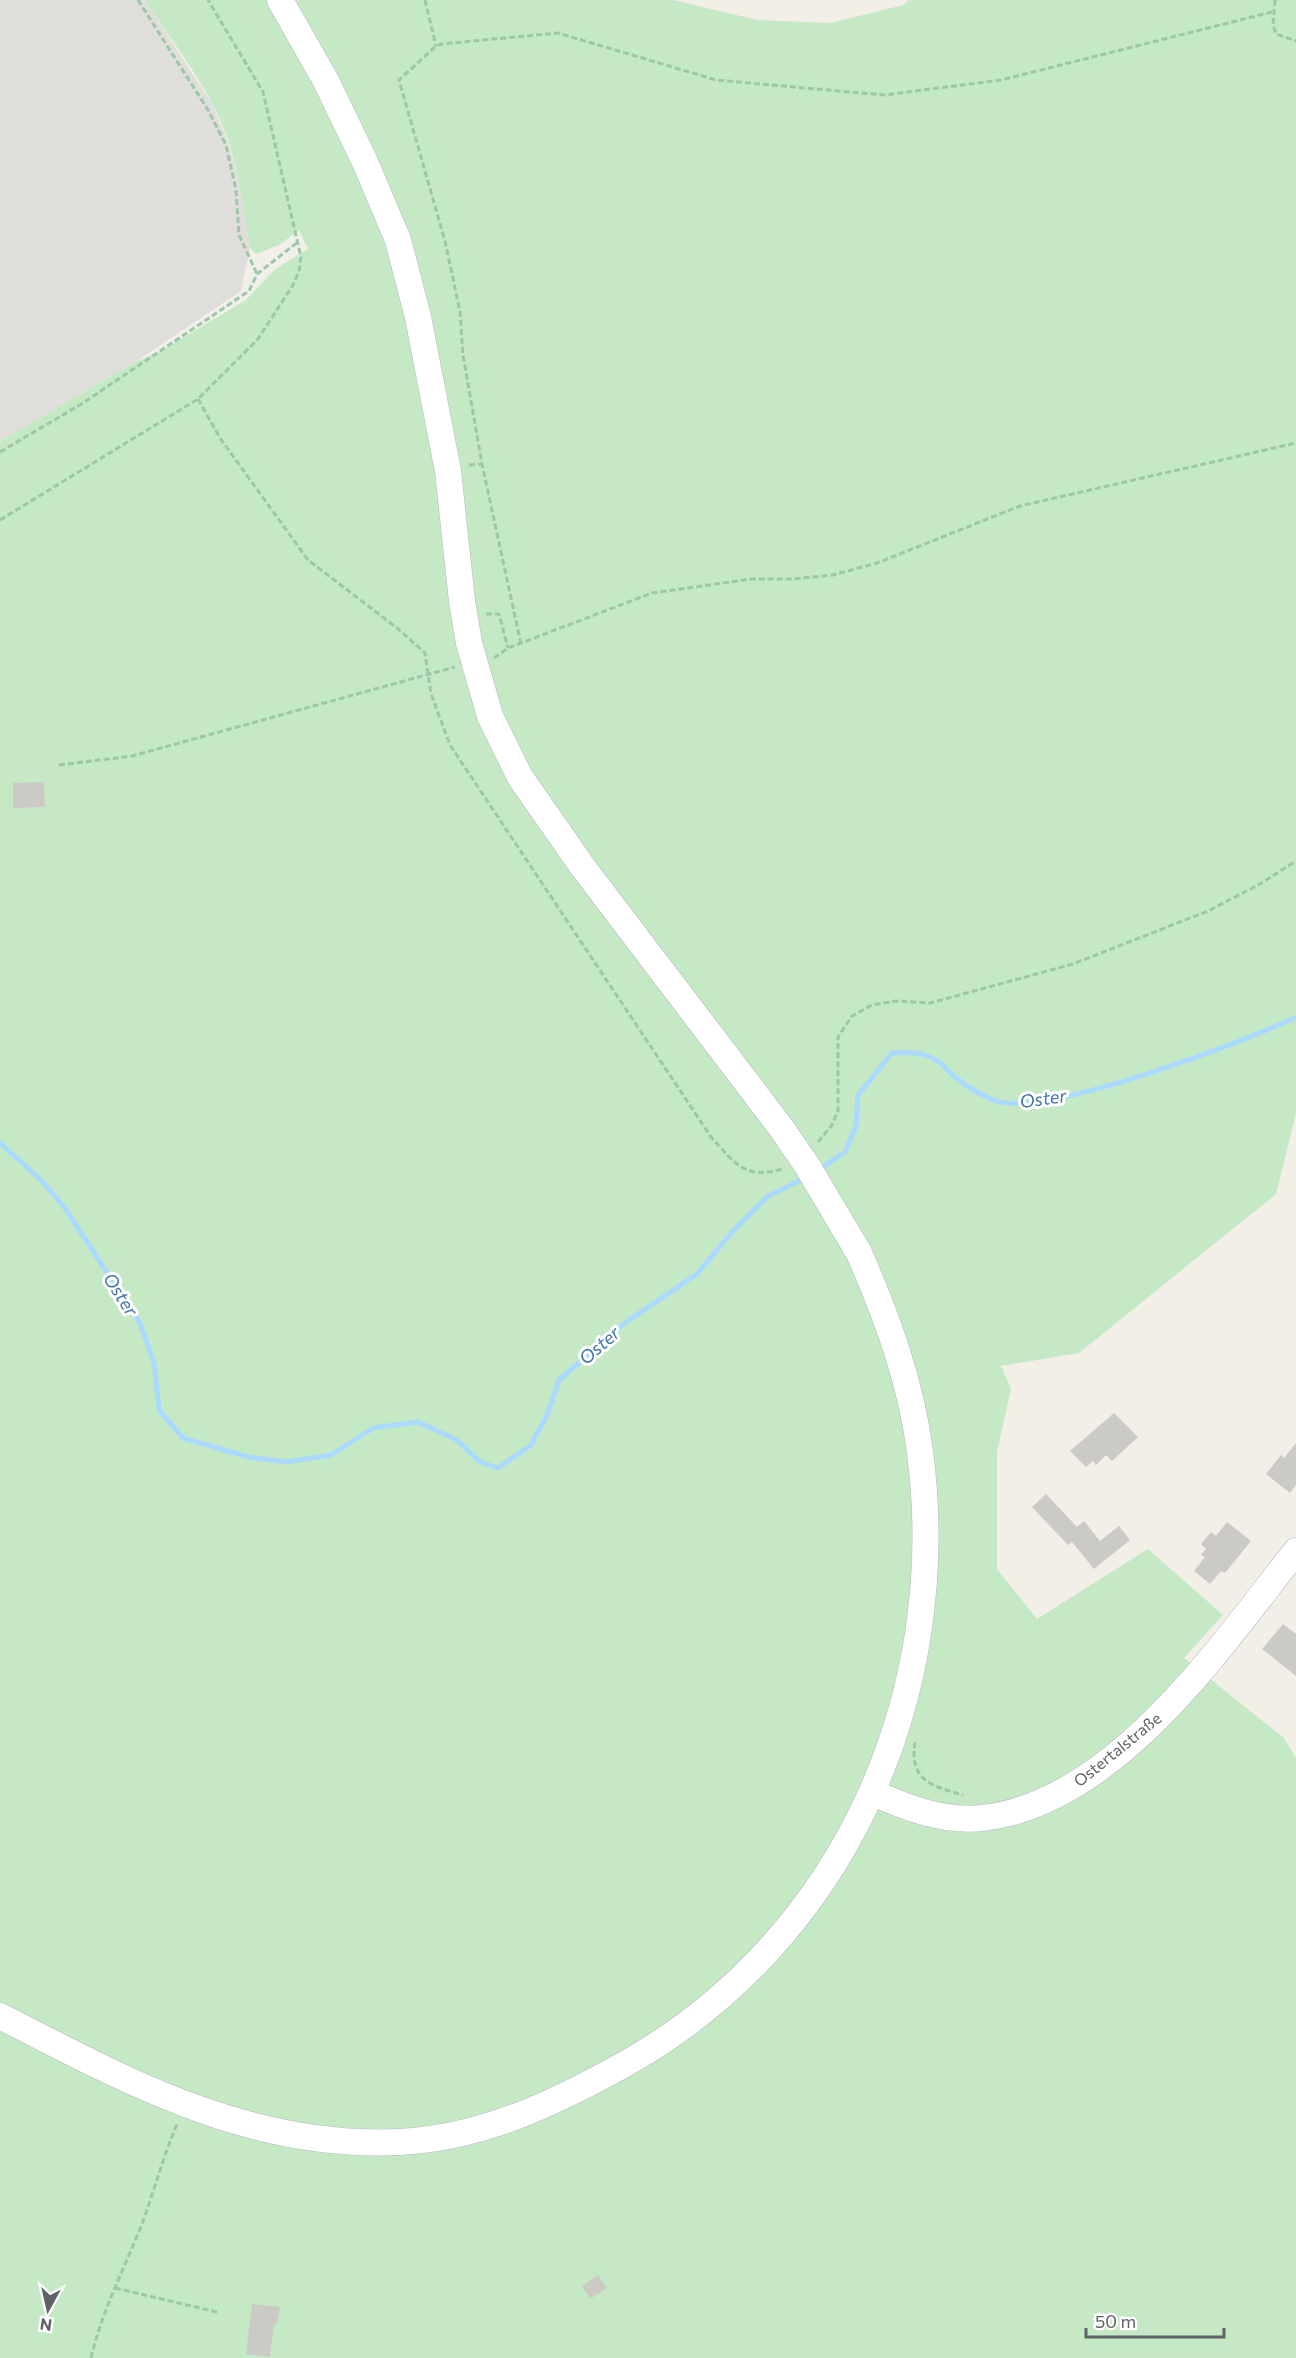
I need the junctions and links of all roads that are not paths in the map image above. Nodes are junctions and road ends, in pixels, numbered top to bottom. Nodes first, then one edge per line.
1 (280, 0) edge
2 (1296, 1551) edge
3 (872, 1792) junction
4 (0, 2016) edge

1 - 3 main road, bridge
2 - 3 main road, Ostertalstraße
3 - 4 main road

